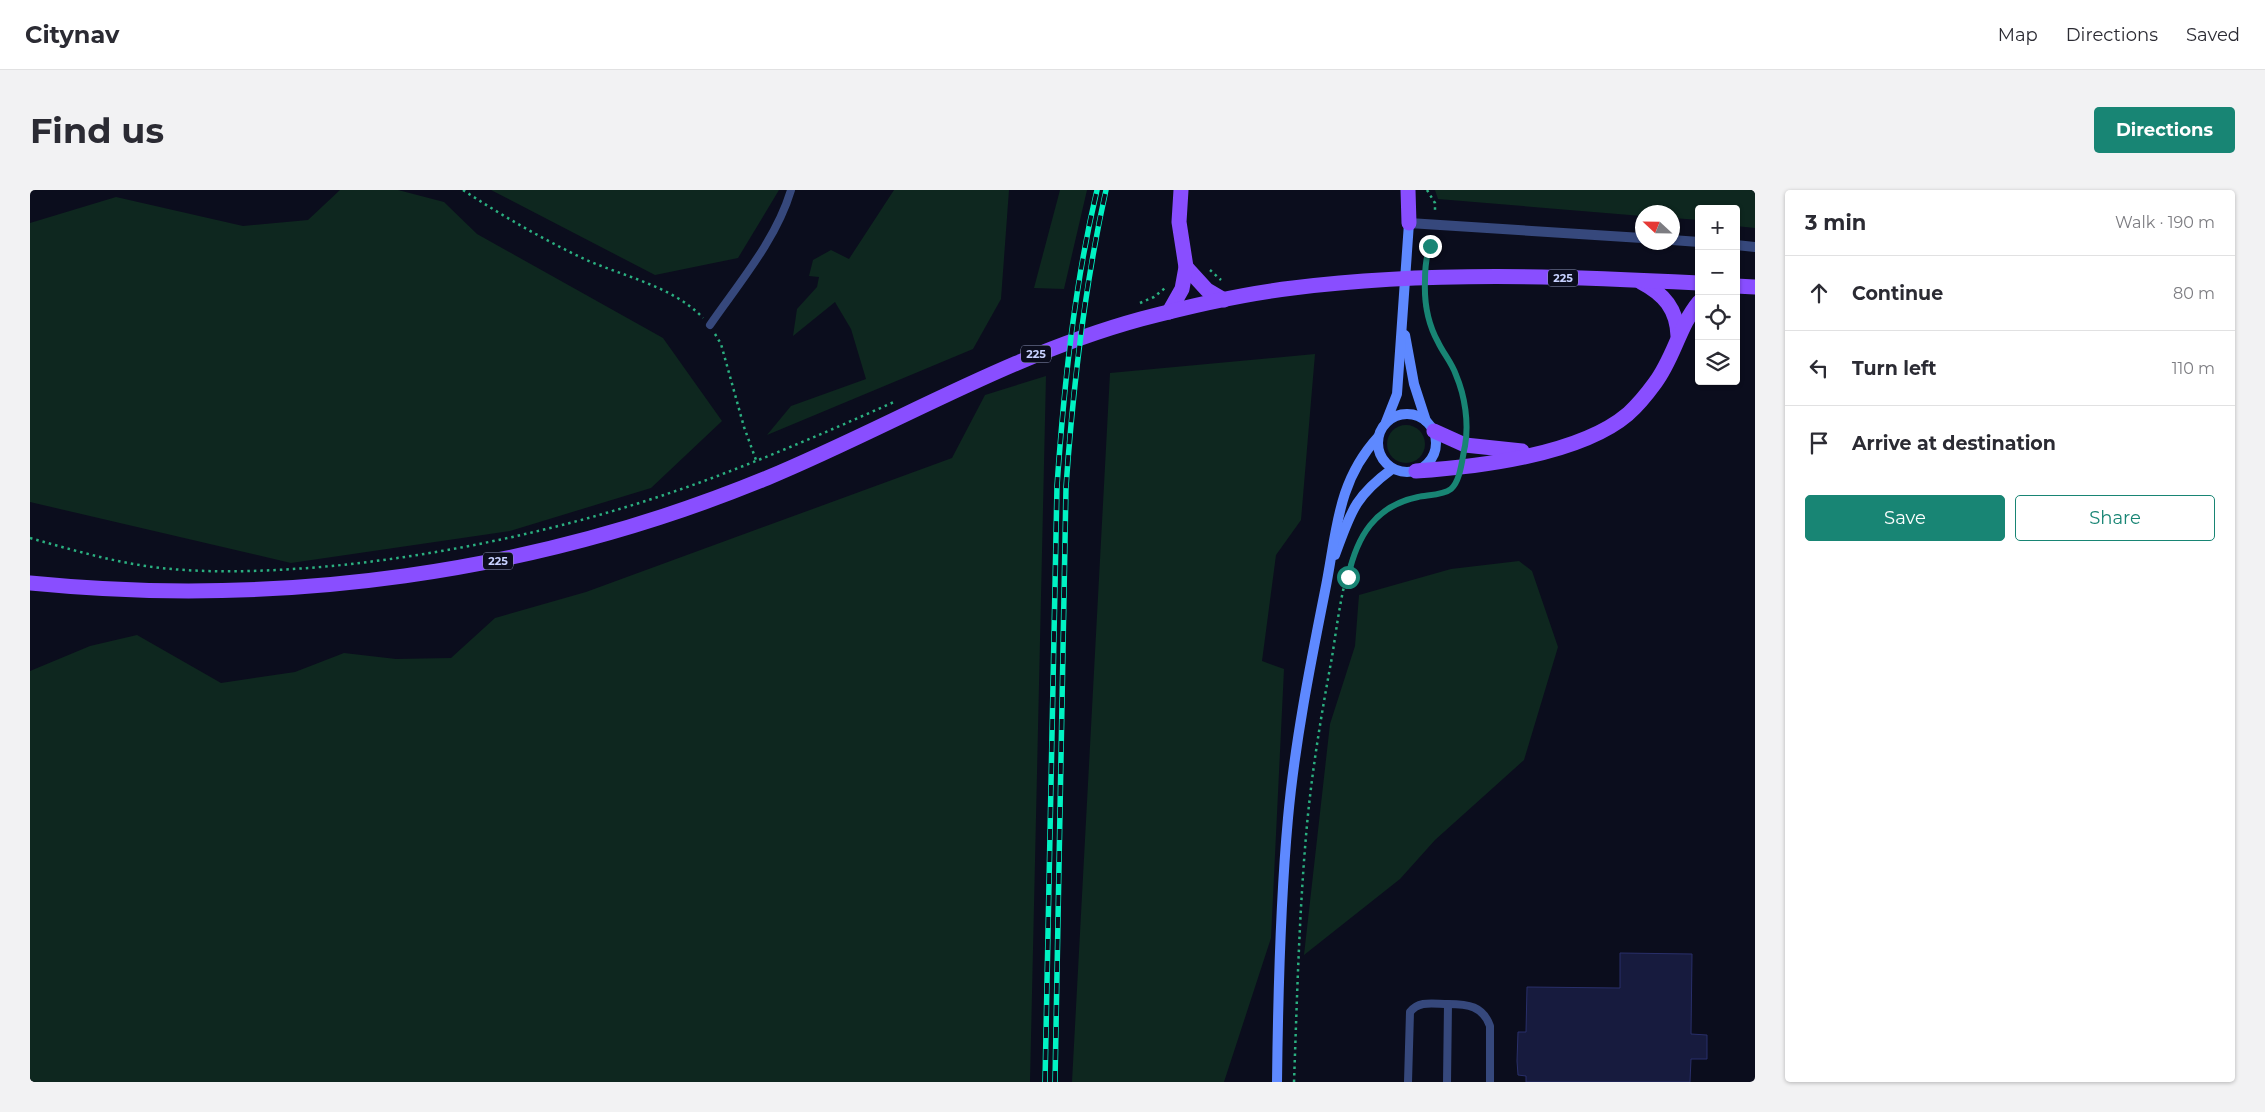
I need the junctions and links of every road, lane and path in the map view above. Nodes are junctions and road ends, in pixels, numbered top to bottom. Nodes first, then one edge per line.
1 (463, 190) edge
2 (791, 190) edge
3 (1181, 190) edge
4 (1408, 190) edge
5 (1427, 190) edge
6 (1409, 223) junction
7 (1435, 223) junction
8 (1635, 237) edge
9 (1680, 241) edge
10 (1695, 242) edge
11 (1740, 245) edge
12 (1755, 247) edge
13 (1186, 267) junction
14 (1425, 268) dead end
15 (1637, 280) junction
16 (1695, 283) edge
17 (1424, 284) dead end
18 (1166, 286) dead end
19 (1740, 286) edge
20 (1755, 287) edge
21 (1224, 300) junction
22 (1136, 304) dead end
23 (1695, 308) edge
24 (1169, 312) junction
25 (1403, 314) junction
26 (710, 325) junction
27 (1678, 336) junction
28 (897, 401) dead end
29 (1386, 422) junction
30 (1430, 426) junction
31 (1378, 437) junction
32 (1465, 444) junction
33 (1538, 453) junction
34 (756, 460) junction
35 (1459, 468) junction
36 (1392, 469) junction
37 (1416, 471) junction
38 (30, 538) edge
39 (1330, 570) junction
40 (30, 583) edge
41 (1448, 1004) junction
42 (1277, 1082) edge
43 (1294, 1082) edge
44 (1408, 1082) edge
45 (1446, 1082) edge
46 (1490, 1082) edge

1 - 26 path
2 - 26 lane
3 - 13 main road
4 - 6 main road
5 - 7 path
6 - 7 street
6 - 25 street
7 - 8 street
7 - 14 path
9 - 10 street
11 - 12 street
13 - 21 main road
13 - 24 main road
15 - 16 main road, 225
15 - 21 main road, 225
15 - 27 main road
17 - 32 path
18 - 22 path
19 - 20 main road
21 - 24 main road, 225
23 - 27 main road
24 - 40 main road, 225
25 - 29 street
25 - 30 street
26 - 34 path
27 - 33 main road
28 - 34 path
29 - 30 street
29 - 31 street
30 - 32 main road
30 - 37 street
31 - 36 street
31 - 39 street
32 - 33 main road
33 - 35 main road
34 - 38 path
35 - 37 main road
35 - 43 path
36 - 37 street
36 - 39 street
39 - 42 street
41 - 44 lane
41 - 45 lane
41 - 46 lane

